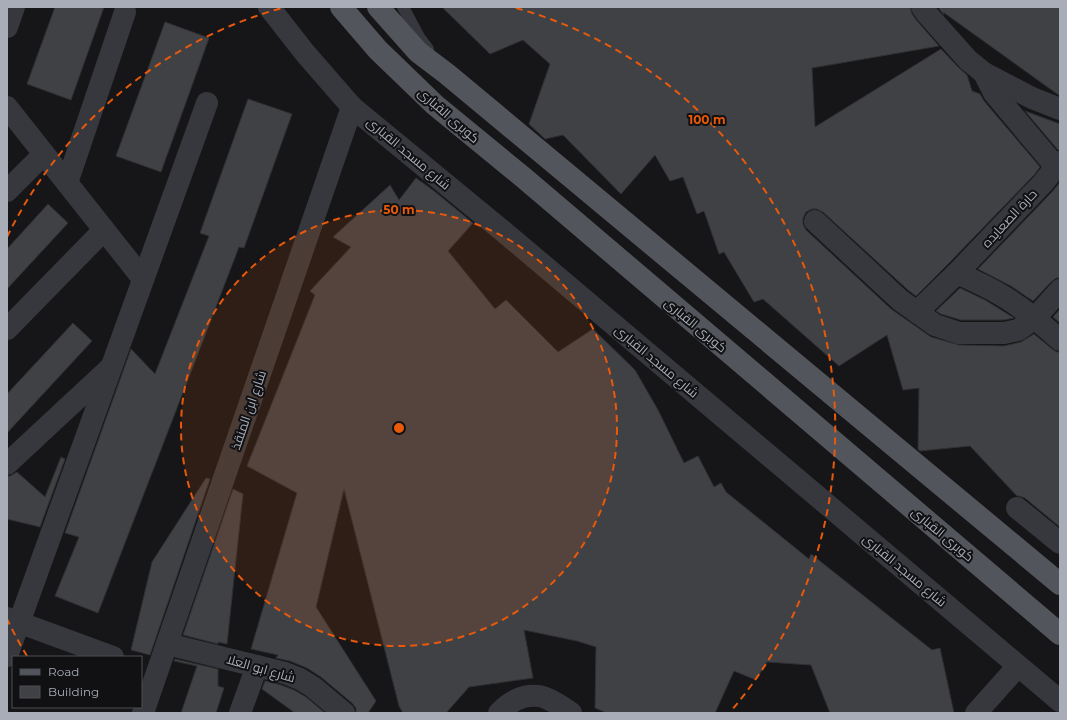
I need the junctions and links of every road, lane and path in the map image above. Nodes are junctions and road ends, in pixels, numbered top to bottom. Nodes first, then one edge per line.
1 (14, 7) edge
2 (269, 7) edge
3 (341, 7) edge
4 (378, 7) edge
5 (404, 7) edge
6 (922, 7) edge
7 (124, 12) dead end
8 (7, 27) edge
9 (984, 72) junction
10 (447, 74) junction
11 (207, 103) dead end
12 (7, 107) edge
13 (352, 107) junction
14 (1060, 109) edge
15 (44, 154) junction
16 (1058, 164) edge
17 (67, 183) junction
18 (7, 192) edge
19 (815, 221) dead end
20 (104, 230) junction
21 (958, 273) junction
22 (144, 279) junction
23 (1060, 290) edge
24 (917, 312) junction
25 (1035, 318) junction
26 (7, 329) edge
27 (1060, 340) edge
28 (111, 367) junction
29 (7, 464) edge
30 (1017, 508) dead end
31 (1060, 543) edge
32 (1060, 584) edge
33 (13, 620) edge
34 (1060, 634) edge
35 (167, 644) junction
36 (7, 656) edge
37 (111, 656) edge
38 (257, 666) junction
39 (1018, 666) junction
40 (149, 670) edge
41 (1060, 701) edge
42 (143, 713) edge
43 (240, 713) edge
44 (344, 713) edge
45 (499, 713) edge
46 (571, 713) edge
47 (976, 713) edge

1 - 8 street
2 - 13 street, شارع مسجد القبارى
3 - 34 main road, كوبرى القبارى
4 - 10 main road
5 - 10 lane
6 - 9 street
7 - 17 street
9 - 14 street
9 - 16 street
10 - 32 main road
11 - 22 street
12 - 15 street
13 - 35 street, شارع ابن المنقذ
13 - 39 street, شارع مسجد القبارى
15 - 17 street
15 - 18 street
16 - 21 street, حارة الصعايده
17 - 20 street
19 - 24 street
20 - 22 street
20 - 26 street
21 - 24 street, حارة الصعايده
21 - 25 street
22 - 28 street
23 - 25 street
24 - 25 street
25 - 27 street
28 - 29 street
28 - 33 street
30 - 31 street
33 - 36 street
33 - 37 street
35 - 38 street, شارع ابو العلا
35 - 40 street, شارع ابن المنقذ
38 - 43 street
38 - 44 street, شارع ابو العلا
39 - 41 street, شارع مسجد القبارى
39 - 47 street
40 - 42 street, شارع ابن المنقذ
45 - 46 street

